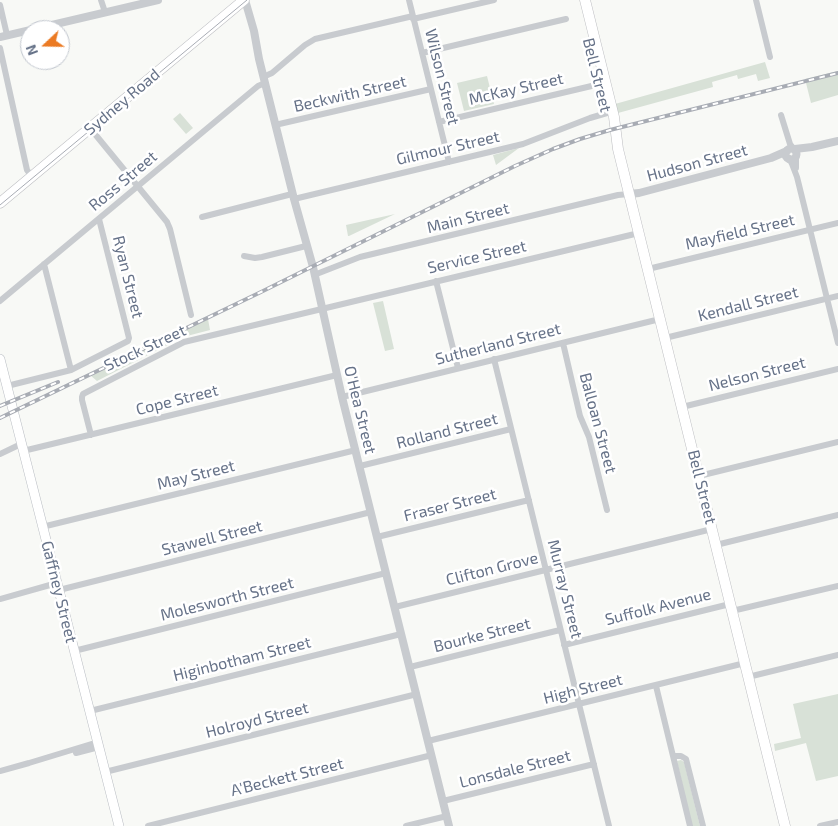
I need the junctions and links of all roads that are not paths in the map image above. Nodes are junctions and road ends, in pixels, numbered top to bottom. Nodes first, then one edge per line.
1 (101, 0) edge
2 (158, 0) edge
3 (245, 0) edge
4 (409, 0) edge
5 (494, 0) edge
6 (579, 0) edge
7 (585, 0) edge
8 (756, 0) edge
9 (0, 5) edge
10 (105, 12) junction
11 (413, 17) junction
12 (566, 20) dead end
13 (3, 36) edge
14 (0, 48) edge
15 (422, 53) junction
16 (770, 57) dead end
17 (264, 80) junction
18 (600, 84) junction
19 (430, 89) junction
20 (607, 112) junction
21 (781, 115) dead end
22 (439, 122) junction
23 (275, 125) junction
24 (90, 128) junction
25 (838, 141) edge
26 (618, 149) junction
27 (792, 153) junction
28 (449, 162) junction
29 (32, 177) junction
30 (138, 187) junction
31 (630, 194) junction
32 (293, 197) junction
33 (0, 203) edge
34 (202, 216) dead end
35 (99, 219) junction
36 (838, 223) edge
37 (810, 230) junction
38 (639, 233) junction
39 (306, 246) junction
40 (244, 256) dead end
41 (44, 264) junction
42 (648, 269) junction
43 (314, 275) junction
44 (436, 281) junction
45 (838, 296) edge
46 (827, 299) junction
47 (0, 301) edge
48 (322, 308) junction
49 (191, 315) dead end
50 (660, 319) junction
51 (665, 338) junction
52 (563, 342) junction
53 (838, 344) edge
54 (0, 359) edge
55 (494, 359) junction
56 (458, 368) junction
57 (838, 369) edge
58 (71, 370) junction
59 (337, 375) junction
60 (7, 386) junction
61 (342, 397) junction
62 (682, 406) junction
63 (511, 429) junction
64 (91, 435) junction
65 (838, 442) edge
66 (22, 448) junction
67 (356, 450) junction
68 (0, 454) edge
69 (360, 466) junction
70 (699, 476) junction
71 (529, 500) junction
72 (607, 510) dead end
73 (371, 512) junction
74 (838, 515) edge
75 (42, 527) junction
76 (712, 528) junction
77 (377, 537) junction
78 (716, 545) junction
79 (546, 570) junction
80 (386, 573) junction
81 (838, 586) edge
82 (58, 587) junction
83 (0, 599) edge
84 (395, 608) junction
85 (731, 608) junction
86 (560, 630) junction
87 (401, 634) junction
88 (564, 645) junction
89 (74, 651) junction
90 (838, 655) edge
91 (745, 663) junction
92 (410, 668) junction
93 (748, 677) junction
94 (656, 686) junction
95 (416, 694) junction
96 (579, 704) junction
97 (90, 711) junction
98 (428, 742) junction
99 (98, 744) junction
100 (432, 756) junction
101 (673, 756) junction
102 (594, 764) junction
103 (0, 771) edge
104 (105, 772) junction
105 (443, 801) junction
106 (446, 816) junction
107 (838, 822) edge
108 (119, 826) edge
109 (148, 826) edge
110 (406, 826) edge
111 (449, 826) edge
112 (609, 826) edge
113 (690, 826) edge
114 (703, 826) edge
115 (785, 826) edge
116 (820, 826) edge

1 - 10 street
2 - 10 street
3 - 17 street, O'Hea Street
3 - 24 highway, Sydney Road
4 - 11 street, Wilson Street
5 - 11 street, Ross Street
6 - 18 highway, Bell Street
7 - 26 highway, Bell Street
8 - 16 street
9 - 13 street
10 - 13 street
11 - 15 street, Wilson Street
11 - 17 street, Ross Street
12 - 15 street
14 - 29 street
15 - 19 street, Wilson Street
17 - 23 street, O'Hea Street
17 - 30 street, Ross Street
18 - 20 highway, Bell Street
18 - 22 street, McKay Street
19 - 22 street, Wilson Street
19 - 23 street, Beckwith Street
20 - 26 highway, Bell Street
20 - 28 street, Gilmour Street
21 - 27 street
22 - 28 street, Wilson Street
23 - 32 street, O'Hea Street
24 - 29 highway, Sydney Road
24 - 30 street
25 - 27 street, Hudson Street
26 - 31 highway, Bell Street
27 - 31 street, Hudson Street
27 - 37 street
28 - 32 street, Gilmour Street
29 - 33 highway, Sydney Road
30 - 35 street, Ross Street
30 - 49 street
31 - 38 highway, Bell Street
31 - 43 street, Main Street
32 - 34 street, Gilmour Street
32 - 39 street, O'Hea Street
35 - 41 street, Ross Street
35 - 58 street, Ryan Street
36 - 37 street, Mayfield Street
37 - 42 street, Mayfield Street
37 - 46 street
38 - 42 highway, Bell Street
38 - 44 street, Service Street
39 - 40 street
39 - 43 street, O'Hea Street
41 - 47 street, Ross Street
41 - 58 street
42 - 50 highway, Bell Street
43 - 48 street, O'Hea Street
44 - 48 street, Service Street
44 - 56 street
45 - 46 street, Kendall Street
46 - 51 street, Kendall Street
46 - 53 street
48 - 59 street, O'Hea Street
48 - 64 street, Stock Street
50 - 51 highway, Bell Street
50 - 52 street, Sutherland Street
51 - 62 highway, Bell Street
52 - 55 street, Sutherland Street
52 - 72 street, Balloan Street
54 - 60 main road, Gaffney Street
55 - 56 street, Sutherland Street
55 - 63 street, Murray Street
56 - 61 street, Sutherland Street
57 - 62 street, Nelson Street
58 - 60 street
59 - 61 street, O'Hea Street
59 - 64 street, Cope Street
60 - 66 main road, Gaffney Street
61 - 67 street, O'Hea Street
62 - 70 highway, Bell Street
63 - 69 street, Rolland Street
63 - 71 street, Murray Street
64 - 66 street, Cope Street
65 - 70 street
66 - 68 street, Cope Street
66 - 75 main road, Gaffney Street
67 - 69 street, O'Hea Street
67 - 75 street, May Street
69 - 73 street, O'Hea Street
70 - 76 highway, Bell Street
71 - 77 street, Fraser Street
71 - 79 street, Murray Street
73 - 77 street, O'Hea Street
73 - 82 street, Stawell Street
74 - 78 street
75 - 82 main road, Gaffney Street
76 - 78 highway, Bell Street
76 - 79 street, Clifton Grove
77 - 80 street, O'Hea Street
78 - 85 highway, Bell Street
79 - 84 street, Clifton Grove
79 - 86 street, Murray Street
80 - 84 street, O'Hea Street
80 - 89 street, Molesworth Street
81 - 85 street, Suffolk Avenue
82 - 83 street, Stawell Street
82 - 89 main road, Gaffney Street
84 - 87 street, O'Hea Street
85 - 88 street, Suffolk Avenue
85 - 91 highway, Bell Street
86 - 88 street, Murray Street
86 - 92 street, Bourke Street
87 - 92 street, O'Hea Street
87 - 97 street, Higinbotham Street
88 - 96 street, Murray Street
89 - 97 main road, Gaffney Street
90 - 93 street
91 - 93 highway, Bell Street
91 - 94 street, High Street
92 - 95 street, O'Hea Street
93 - 115 highway, Bell Street
94 - 96 street, High Street
94 - 101 street
95 - 98 street, O'Hea Street
95 - 104 street, Holroyd Street
96 - 98 street, High Street
96 - 102 street, Murray Street
97 - 99 main road, Gaffney Street
98 - 100 street, O'Hea Street
99 - 103 street
99 - 104 main road, Gaffney Street
100 - 105 street, O'Hea Street
100 - 109 street, A'Beckett Street
101 - 113 street
101 - 114 street
102 - 105 street, Lonsdale Street
102 - 112 street, Murray Street
104 - 108 main road, Gaffney Street
105 - 106 street, O'Hea Street
106 - 110 street
106 - 111 street, O'Hea Street
107 - 116 street

